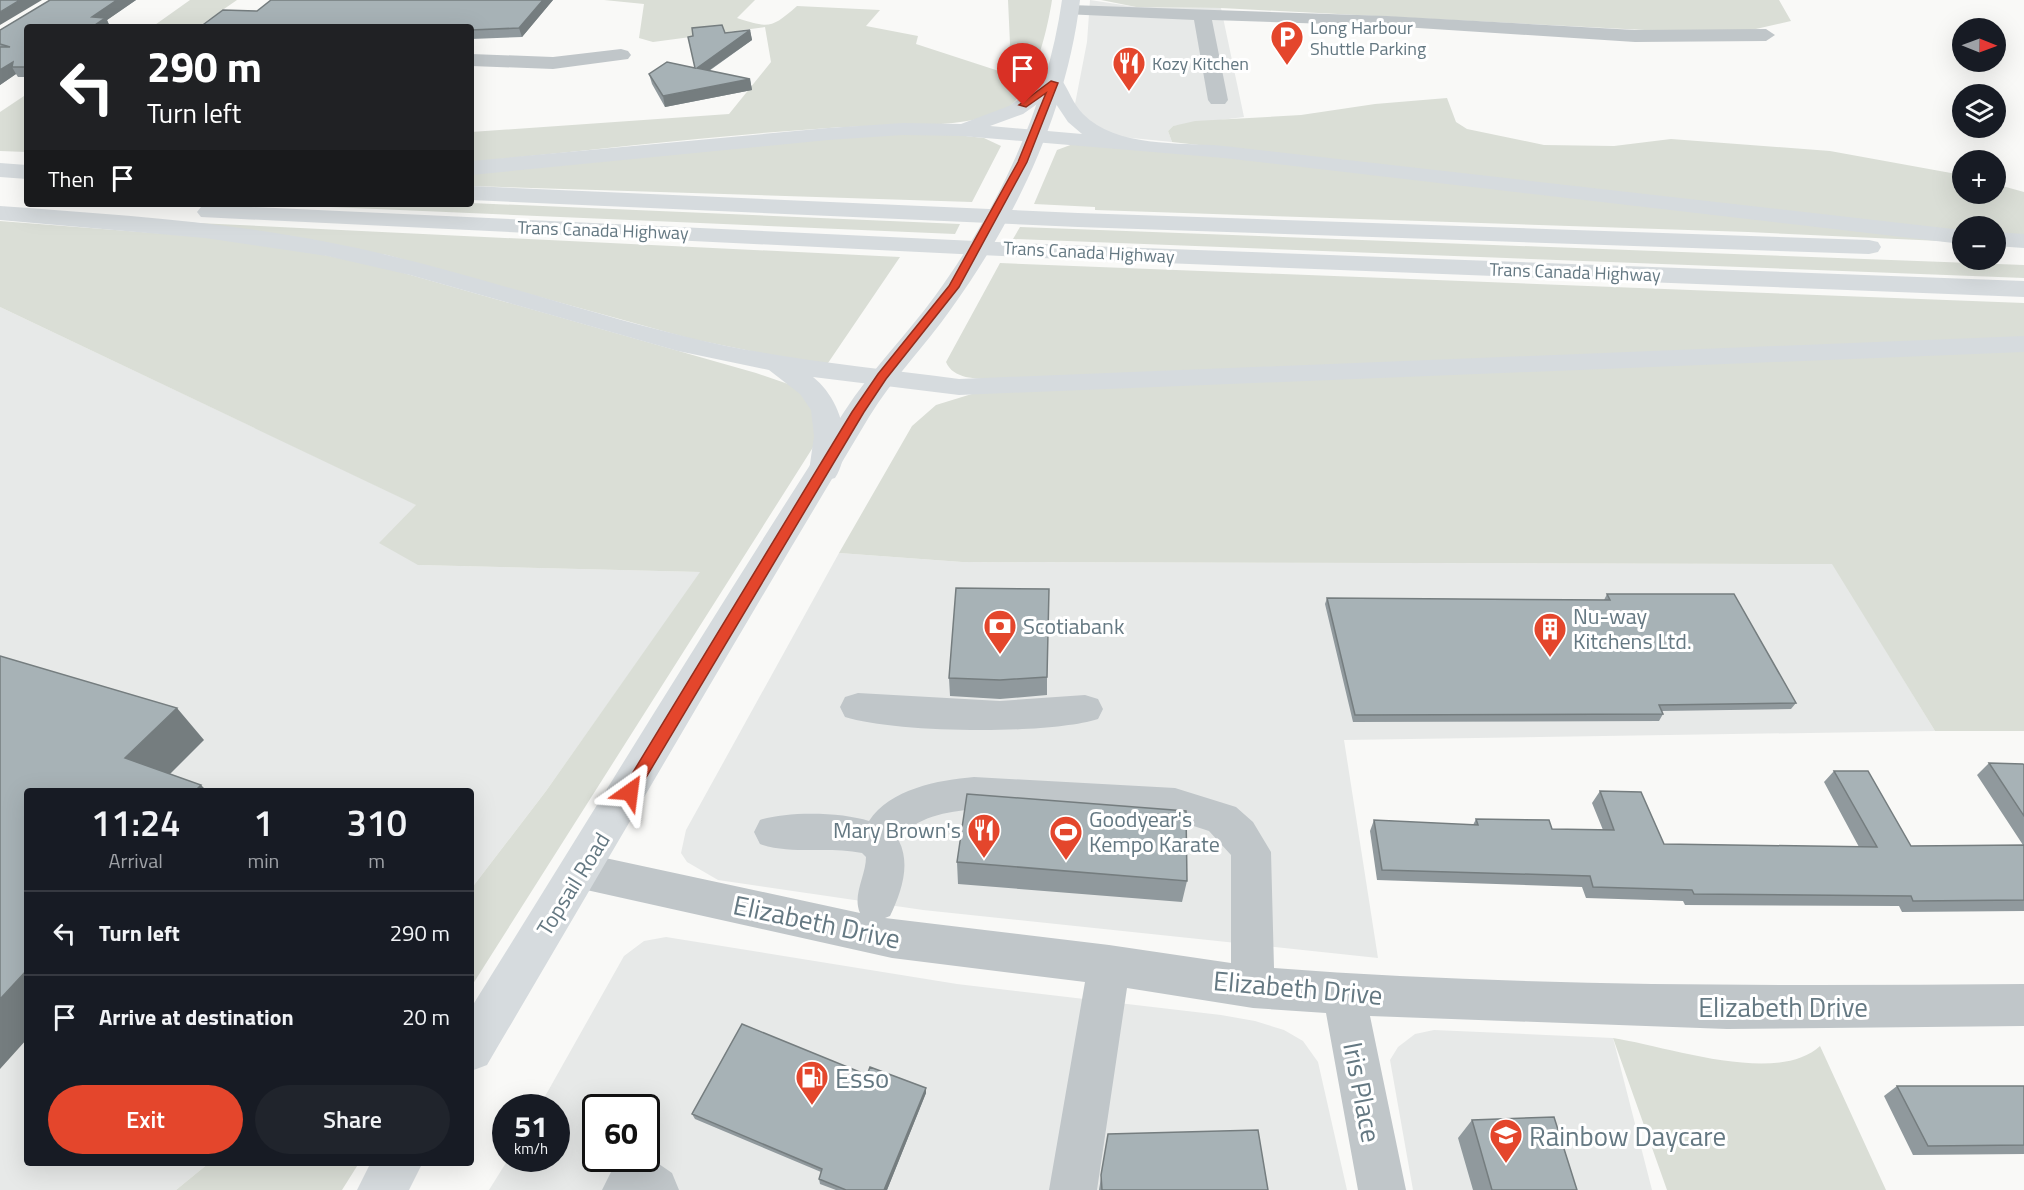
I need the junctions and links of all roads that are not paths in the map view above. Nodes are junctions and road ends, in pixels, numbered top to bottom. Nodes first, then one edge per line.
1 (1071, 5) edge
2 (1202, 13) junction
3 (1766, 35) dead end
4 (621, 55) dead end
5 (474, 60) edge
6 (1054, 83) junction
7 (1218, 100) dead end
8 (945, 129) junction
9 (1034, 136) junction
10 (1125, 142) junction
11 (0, 161) edge
12 (24, 162) edge
13 (474, 168) edge
14 (0, 170) edge
15 (24, 172) edge
16 (474, 193) edge
17 (0, 202) edge
18 (24, 203) edge
19 (112, 207) edge
20 (0, 213) edge
21 (1952, 236) edge
22 (2006, 240) edge
23 (2024, 241) edge
24 (1952, 251) edge
25 (2006, 252) edge
26 (2024, 253) edge
27 (2024, 289) edge
28 (2024, 344) edge
29 (774, 364) junction
30 (882, 377) junction
31 (824, 471) junction
32 (858, 707) dead end
33 (1085, 709) dead end
34 (774, 832) dead end
35 (878, 841) junction
36 (582, 871) junction
37 (876, 903) dead end
38 (1109, 965) junction
39 (1253, 987) junction
40 (1344, 994) junction
41 (2024, 1005) edge
42 (474, 1044) edge
43 (396, 1166) edge
44 (381, 1190) edge
45 (626, 1190) edge
46 (655, 1190) edge
47 (1073, 1190) edge
48 (1382, 1190) edge

1 - 2 street
1 - 6 main road, Topsail Road
2 - 3 street
2 - 7 street
4 - 5 street
6 - 8 main road
6 - 9 main road, Topsail Road
6 - 10 main road
8 - 9 main road
8 - 13 main road
9 - 10 main road
9 - 30 main road, Topsail Road
10 - 21 main road
11 - 12 main road
14 - 15 main road
16 - 24 main road, Trans Canada Highway
17 - 18 main road
19 - 27 main road, Trans Canada Highway
20 - 29 main road
22 - 23 main road
25 - 26 main road
28 - 30 main road
29 - 30 main road
29 - 31 main road
30 - 31 main road, Topsail Road
31 - 36 main road, Topsail Road
32 - 33 street
34 - 35 street
35 - 37 street
35 - 39 street
36 - 38 street, Elizabeth Drive
36 - 42 main road, Topsail Road
38 - 39 street, Elizabeth Drive
38 - 47 street
39 - 40 street, Elizabeth Drive
40 - 41 street, Elizabeth Drive
40 - 48 street, Iris Place
43 - 44 main road
45 - 46 street

